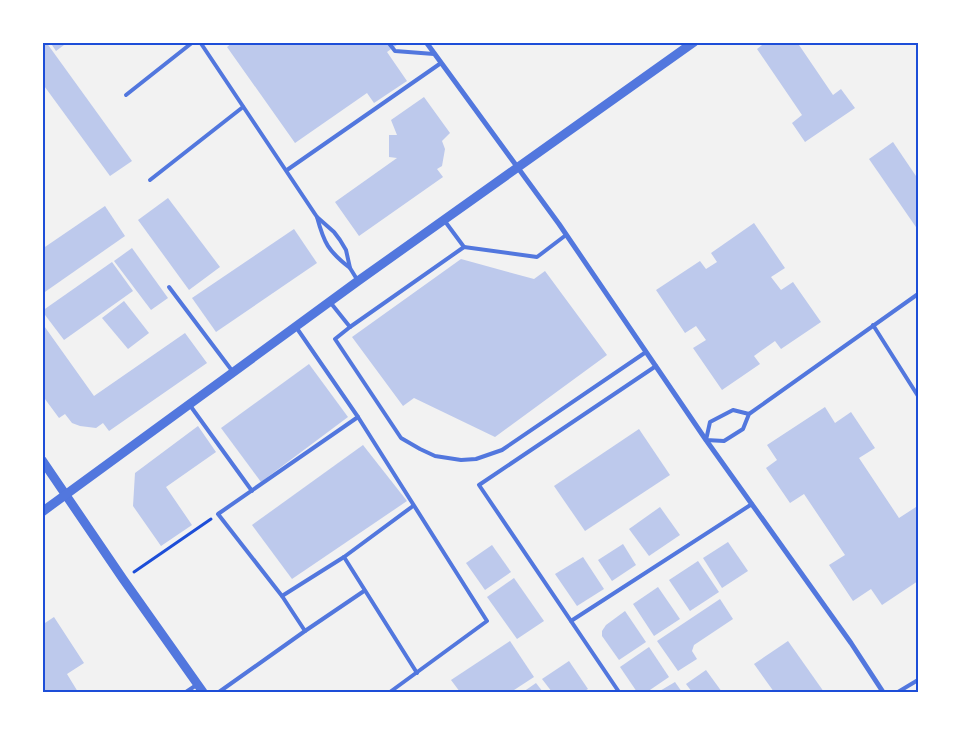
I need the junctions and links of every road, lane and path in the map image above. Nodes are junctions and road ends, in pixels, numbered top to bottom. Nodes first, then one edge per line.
1 (193, 42) edge
2 (200, 42) edge
3 (388, 42) edge
4 (426, 42) edge
5 (694, 42) edge
6 (434, 54) junction
7 (441, 63) junction
8 (126, 95) dead end
9 (244, 107) junction
10 (518, 167) junction
11 (287, 170) junction
12 (150, 180) dead end
13 (317, 217) junction
14 (444, 220) junction
15 (566, 235) junction
16 (464, 247) junction
17 (350, 268) junction
18 (358, 281) junction
19 (169, 287) dead end
20 (918, 294) edge
21 (330, 302) junction
22 (873, 325) junction
23 (296, 327) junction
24 (350, 327) junction
25 (646, 352) junction
26 (656, 366) junction
27 (233, 372) junction
28 (918, 396) edge
29 (189, 403) junction
30 (749, 414) junction
31 (358, 417) junction
32 (706, 440) junction
33 (42, 460) edge
34 (252, 491) junction
35 (66, 494) junction
36 (752, 504) junction
37 (413, 506) junction
38 (42, 512) edge
39 (218, 514) junction
40 (344, 557) junction
41 (123, 579) junction
42 (364, 591) junction
43 (282, 596) junction
44 (571, 621) junction
45 (305, 631) junction
46 (418, 673) junction
47 (918, 680) edge
48 (198, 684) junction
49 (186, 692) edge
50 (203, 692) edge
51 (219, 692) edge
52 (390, 692) edge
53 (619, 692) edge
54 (883, 692) edge
55 (898, 692) edge

1 - 8 lane
2 - 9 lane
3 - 6 lane
4 - 6 street
5 - 10 street
6 - 7 street
7 - 10 street
7 - 11 lane
9 - 11 lane
9 - 12 lane
10 - 14 street
10 - 15 street
11 - 13 lane
13 - 17 lane
13 - 17 lane
14 - 16 lane
14 - 18 street
15 - 16 lane
15 - 25 street
16 - 24 lane
17 - 18 lane
18 - 21 street
19 - 27 lane
20 - 22 lane
21 - 23 street
21 - 24 lane
22 - 28 lane
22 - 30 lane
23 - 27 street
23 - 31 lane
24 - 25 lane
25 - 26 street
26 - 32 street
26 - 44 lane
27 - 29 street
29 - 34 lane
29 - 35 street
30 - 32 lane
30 - 32 lane
31 - 34 lane
31 - 37 lane
32 - 36 street
33 - 35 street
34 - 39 lane
35 - 38 street
35 - 41 street
36 - 44 lane
36 - 54 street
37 - 40 lane
37 - 46 lane
39 - 41 path
39 - 43 lane
40 - 42 lane
40 - 43 lane
41 - 48 street
42 - 45 lane
42 - 46 lane
43 - 45 lane
44 - 53 lane
45 - 51 lane
46 - 52 lane
47 - 55 lane
48 - 49 lane
48 - 50 street

